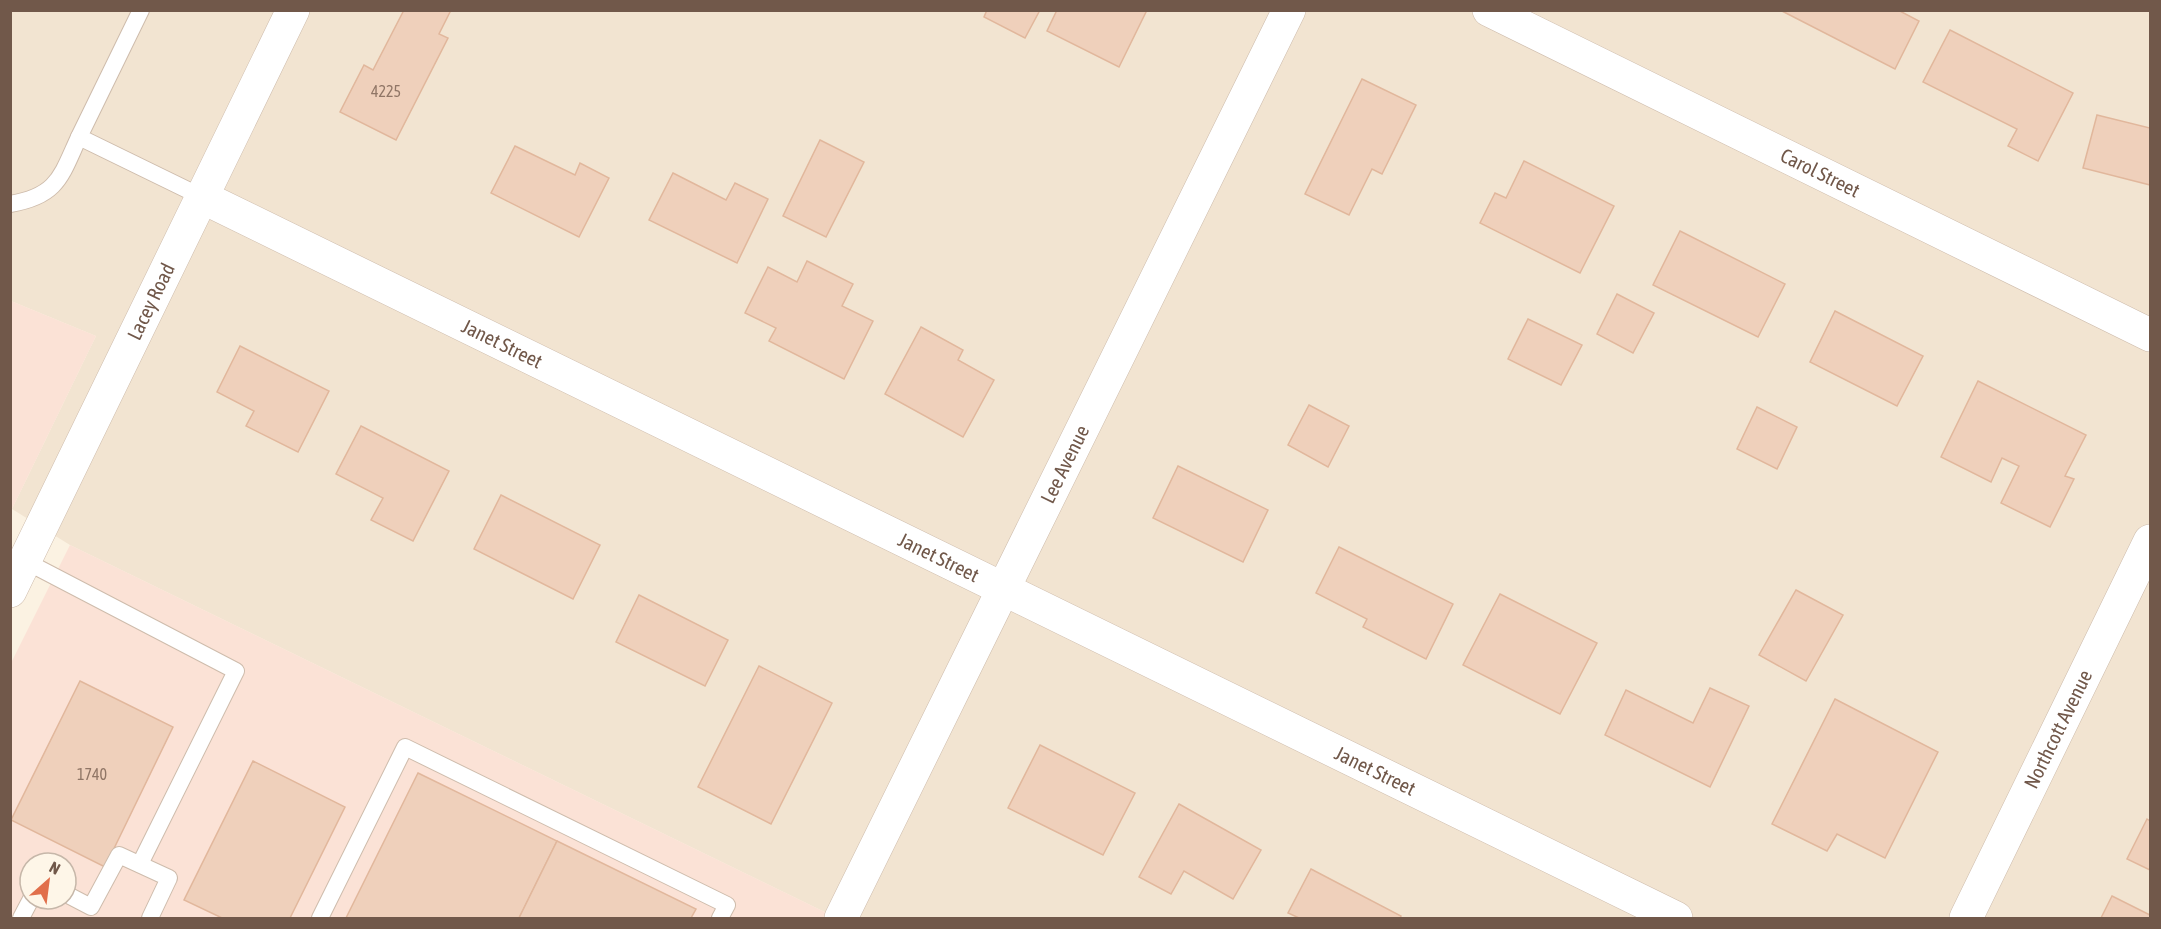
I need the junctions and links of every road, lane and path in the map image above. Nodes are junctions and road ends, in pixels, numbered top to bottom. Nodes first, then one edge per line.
1 (141, 10) edge
2 (293, 10) edge
3 (1289, 10) edge
4 (1489, 10) edge
5 (80, 137) junction
6 (202, 197) junction
7 (10, 204) edge
8 (2151, 335) edge
9 (2151, 541) edge
10 (25, 561) junction
11 (1005, 590) junction
12 (10, 591) edge
13 (140, 864) junction
14 (78, 900) edge
15 (150, 918) edge
16 (320, 918) edge
17 (720, 918) edge
18 (842, 918) edge
19 (1676, 918) edge
20 (1966, 918) edge

1 - 5 lane
2 - 6 street, Lacey Road
3 - 11 street, Lee Avenue
4 - 8 street, Carol Street
5 - 6 lane
5 - 7 lane
6 - 10 street, Lacey Road
6 - 11 street, Janet Street
9 - 20 street, Northcott Avenue
10 - 12 street, Lacey Road
10 - 13 lane
11 - 18 street, Lee Avenue
11 - 19 street, Janet Street
13 - 14 lane
13 - 15 lane
16 - 17 lane

